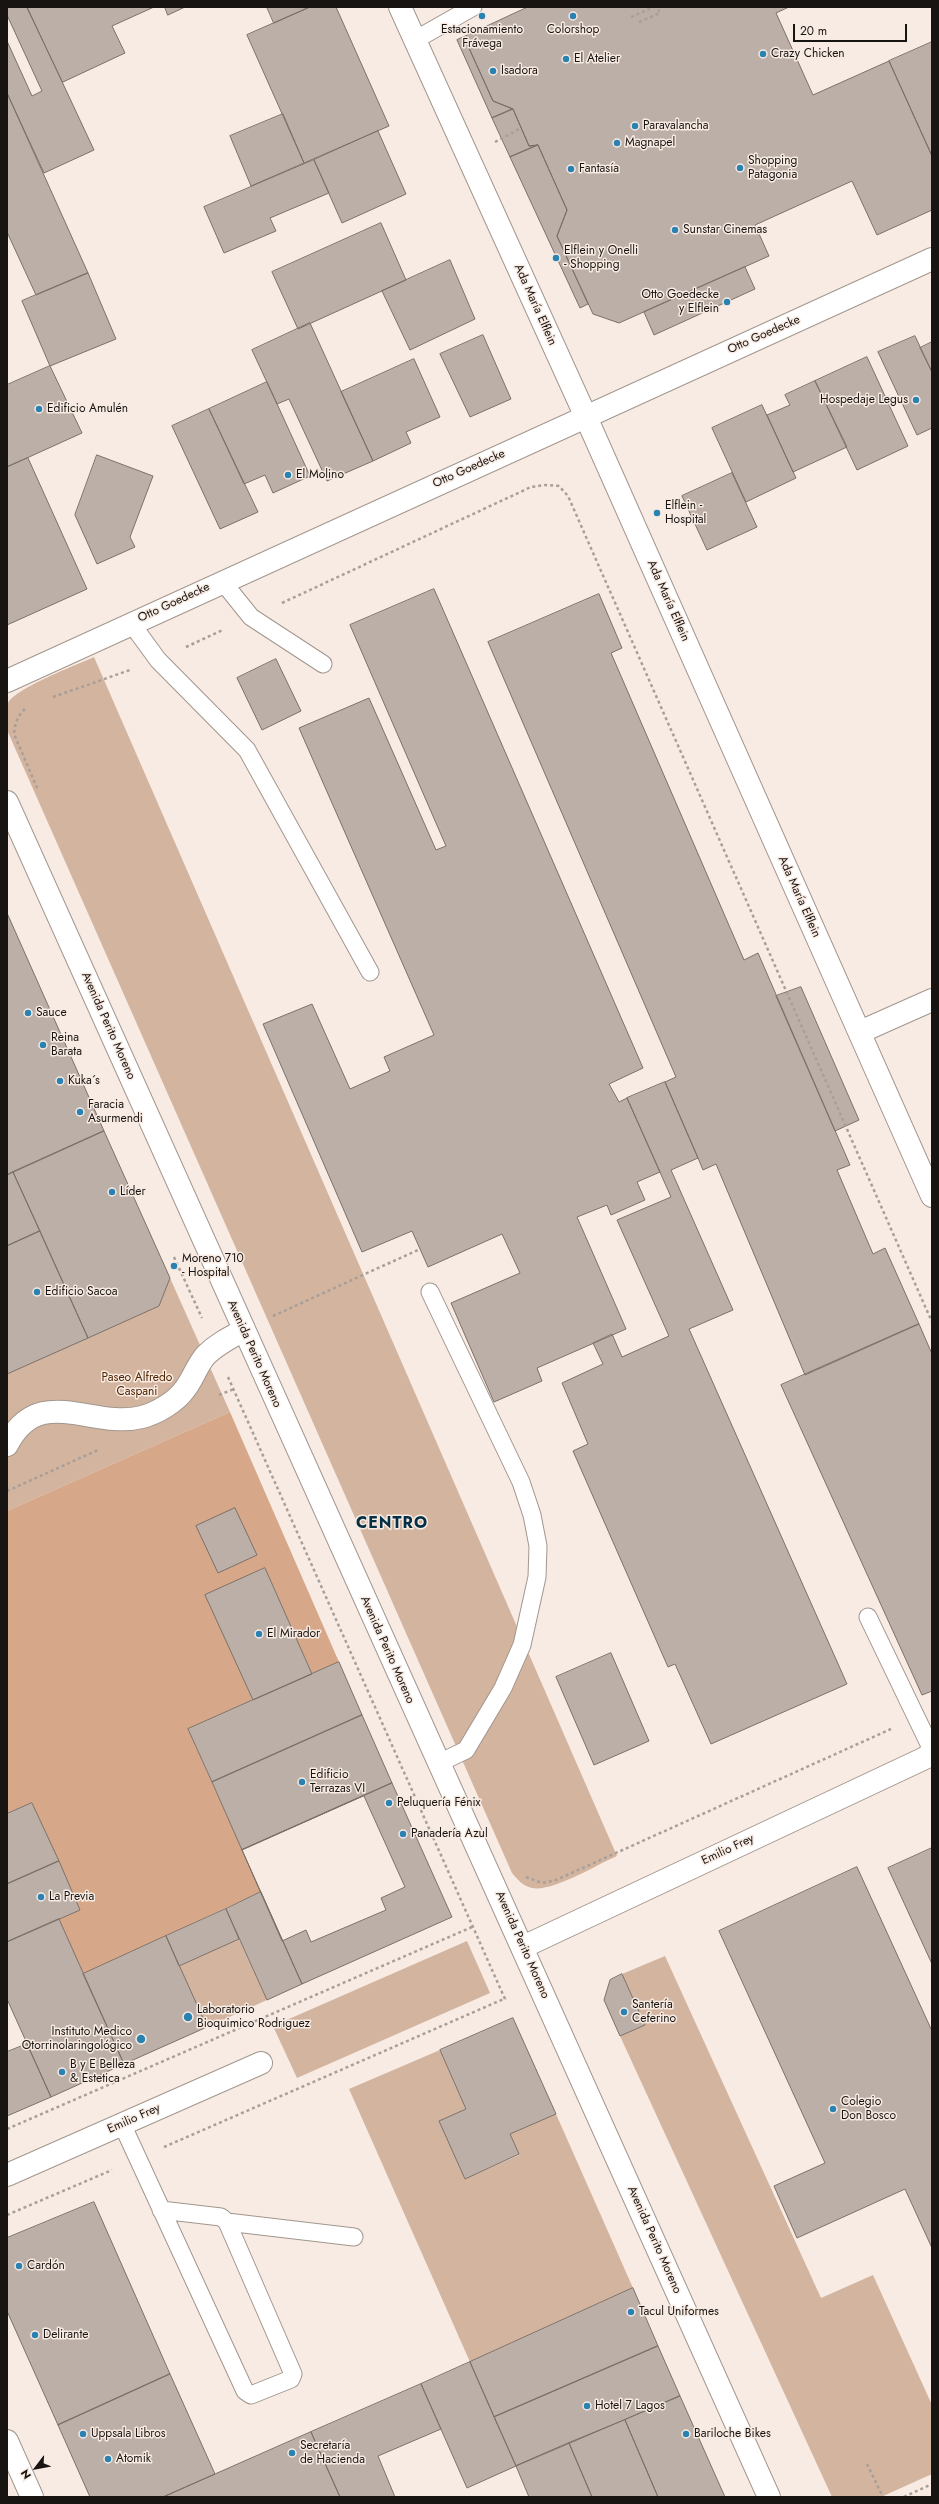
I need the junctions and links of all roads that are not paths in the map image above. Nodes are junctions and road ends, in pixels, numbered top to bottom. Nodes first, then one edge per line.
1 (400, 7) edge
2 (473, 7) edge
3 (415, 40) junction
4 (932, 259) edge
5 (586, 417) junction
6 (222, 581) junction
7 (131, 623) junction
8 (323, 664) dead end
9 (7, 681) edge
10 (7, 802) edge
11 (370, 972) dead end
12 (932, 1000) edge
13 (860, 1032) junction
14 (932, 1196) edge
15 (430, 1292) dead end
16 (244, 1330) junction
17 (7, 1445) edge
18 (868, 1617) dead end
19 (932, 1751) edge
20 (439, 1763) junction
21 (523, 1947) junction
22 (261, 2062) dead end
23 (122, 2124) junction
24 (7, 2175) edge
25 (161, 2210) junction
26 (227, 2222) junction
27 (354, 2236) dead end
28 (7, 2441) edge
29 (32, 2497) edge
30 (768, 2497) edge

1 - 3 street, Ada María Elflein
2 - 3 lane
3 - 5 street, Ada María Elflein
4 - 5 street, Otto Goedecke
5 - 6 street, Otto Goedecke
5 - 13 street, Ada María Elflein
6 - 7 street, Otto Goedecke
6 - 8 lane
7 - 9 street, Otto Goedecke
7 - 11 lane
10 - 16 street, Avenida Perito Moreno
12 - 13 street
13 - 14 street, Ada María Elflein
15 - 20 lane
16 - 17 street
16 - 20 street, Avenida Perito Moreno
18 - 19 lane
19 - 21 street, Emilio Frey
20 - 21 street, Avenida Perito Moreno
21 - 30 street, Avenida Perito Moreno
22 - 23 street, Emilio Frey
23 - 24 street, Emilio Frey
23 - 25 lane
25 - 26 lane
25 - 26 lane
26 - 27 lane
28 - 29 street

